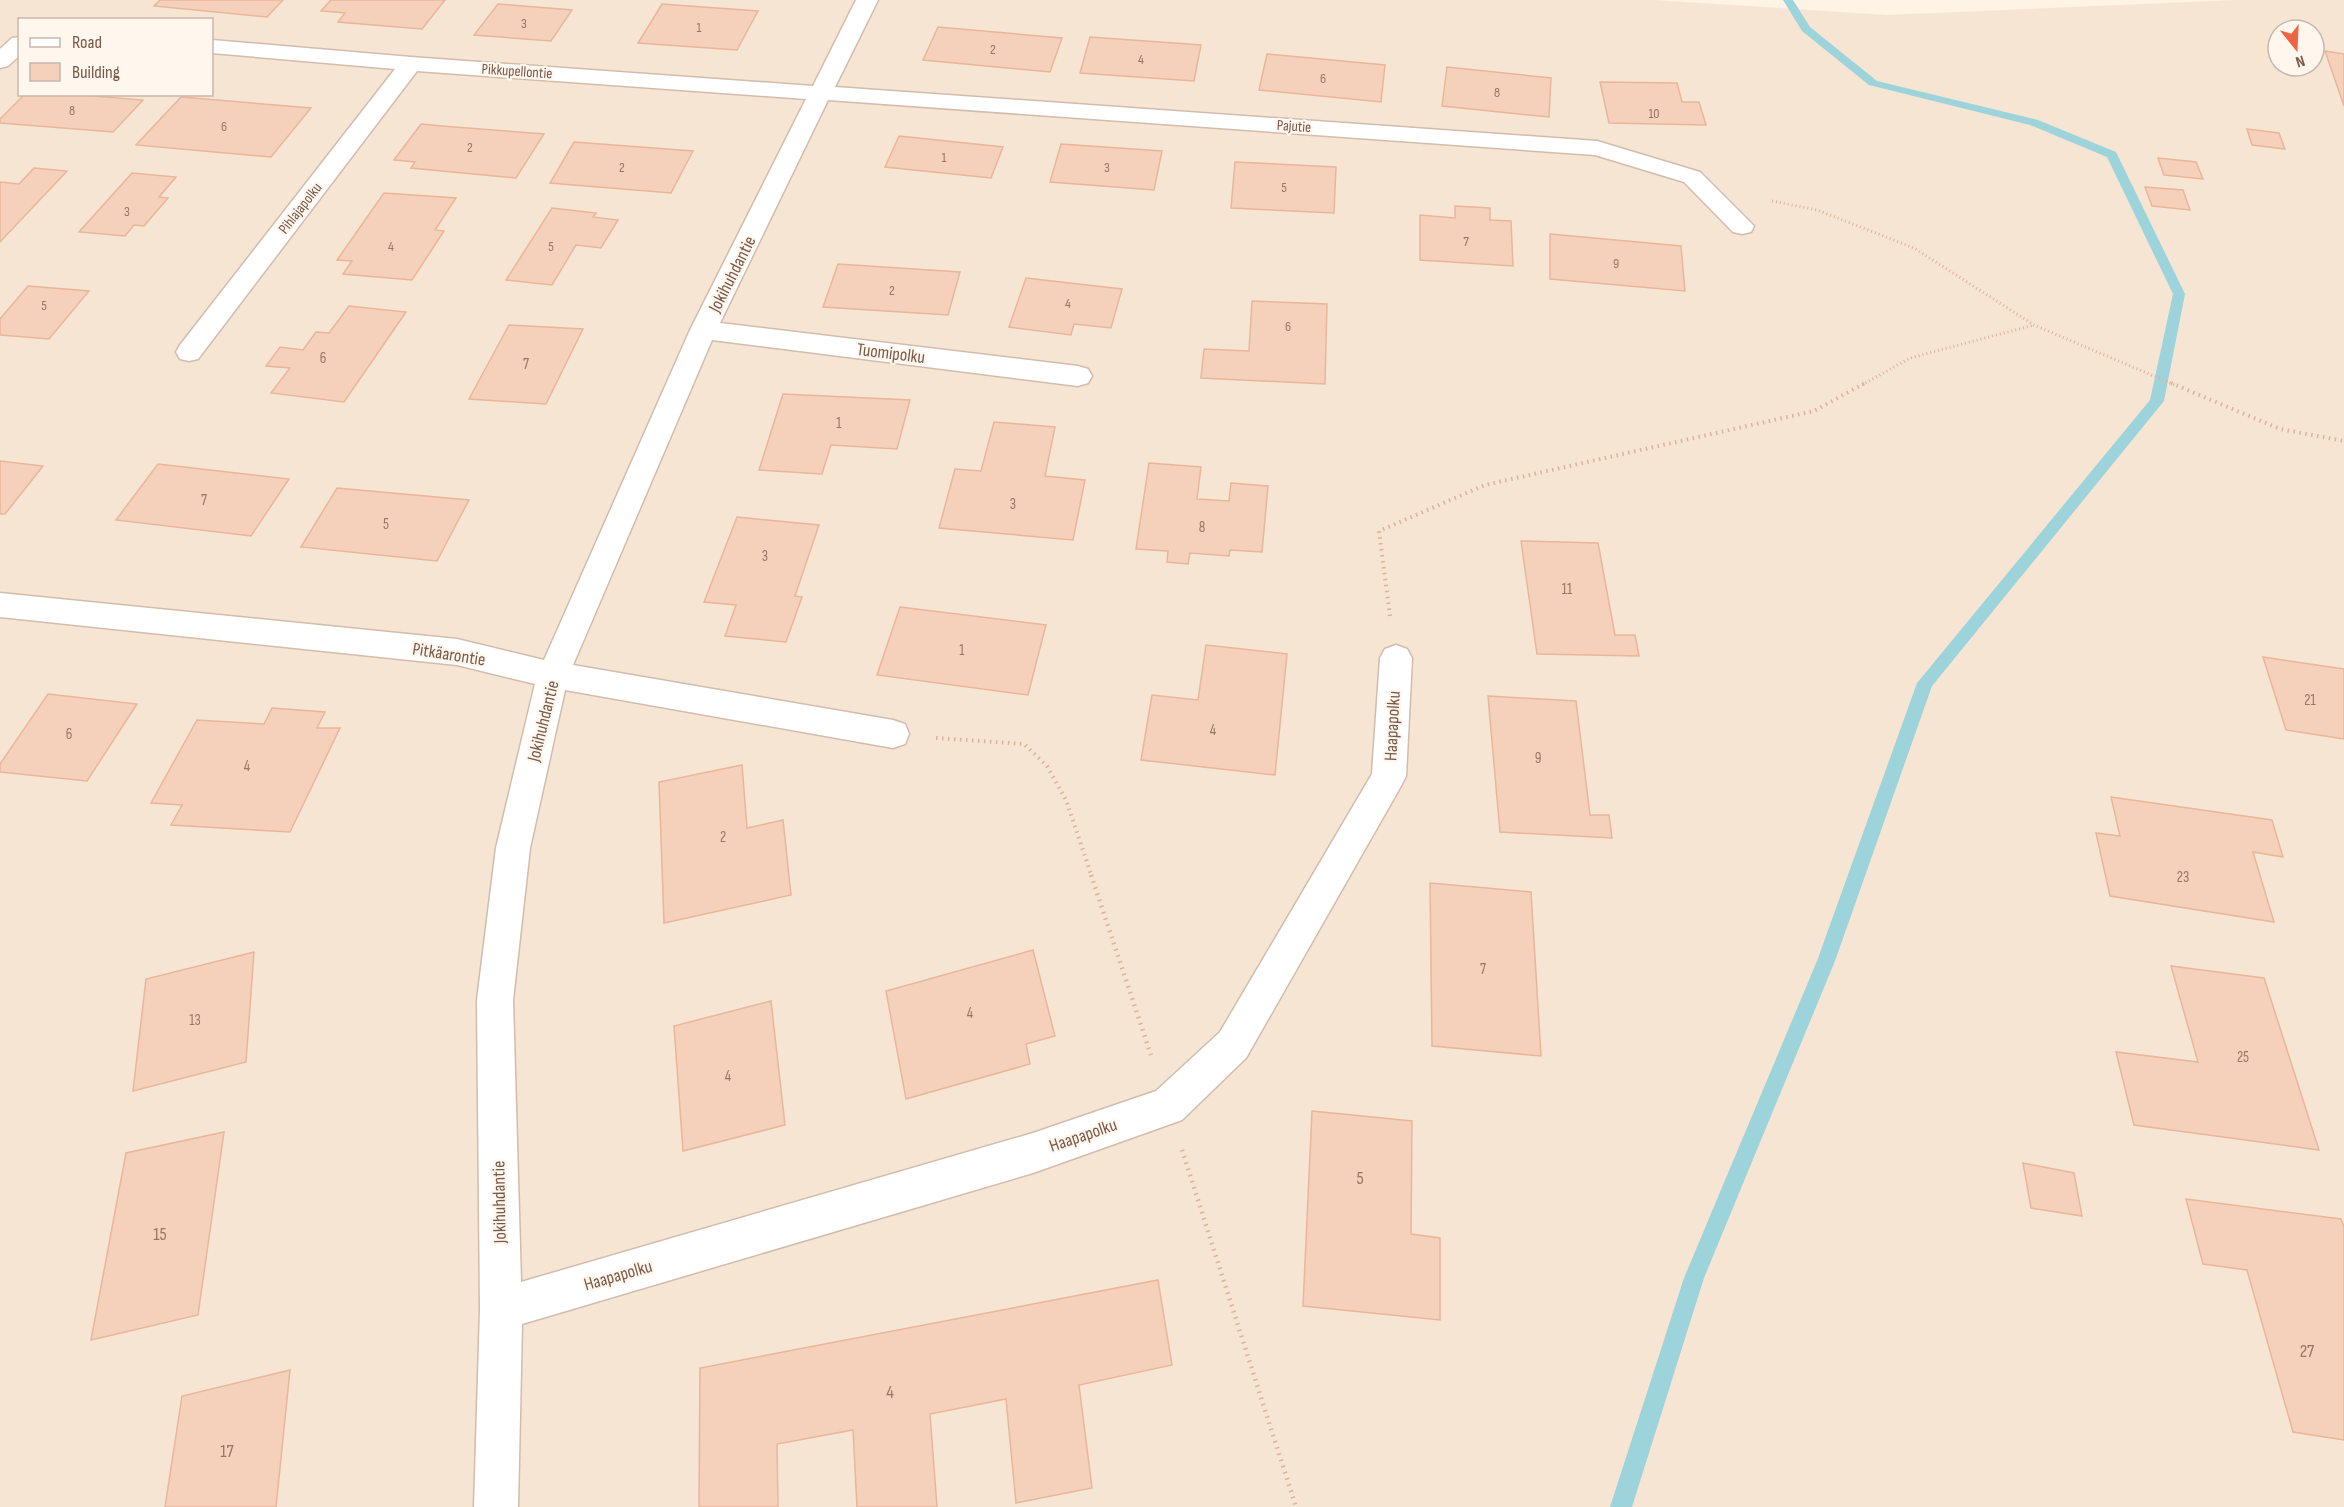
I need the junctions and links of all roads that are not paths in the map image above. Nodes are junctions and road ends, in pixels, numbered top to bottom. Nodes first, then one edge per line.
1 (867, 0) edge
2 (16, 32) edge
3 (213, 46) edge
4 (0, 61) edge
5 (411, 64) junction
6 (823, 93) junction
7 (1742, 226) dead end
8 (703, 330) junction
9 (189, 352) dead end
10 (1078, 376) dead end
11 (0, 605) edge
12 (1396, 658) road end
13 (554, 675) junction
14 (893, 734) dead end
15 (501, 1309) junction
16 (496, 1507) edge

1 - 6 street, Jokihuhdantie
2 - 4 street
3 - 5 street, Pikkupellontie
5 - 6 street, Pikkupellontie
5 - 9 street, Pihlajapolku
6 - 7 street, Pajutie
6 - 8 street, Jokihuhdantie
8 - 10 street, Tuomipolku
8 - 13 street, Jokihuhdantie
11 - 13 street, Pitkäarontie
12 - 15 street, Haapapolku
13 - 14 street, Pitkäarontie
13 - 15 street, Jokihuhdantie
15 - 16 street, Jokihuhdantie

